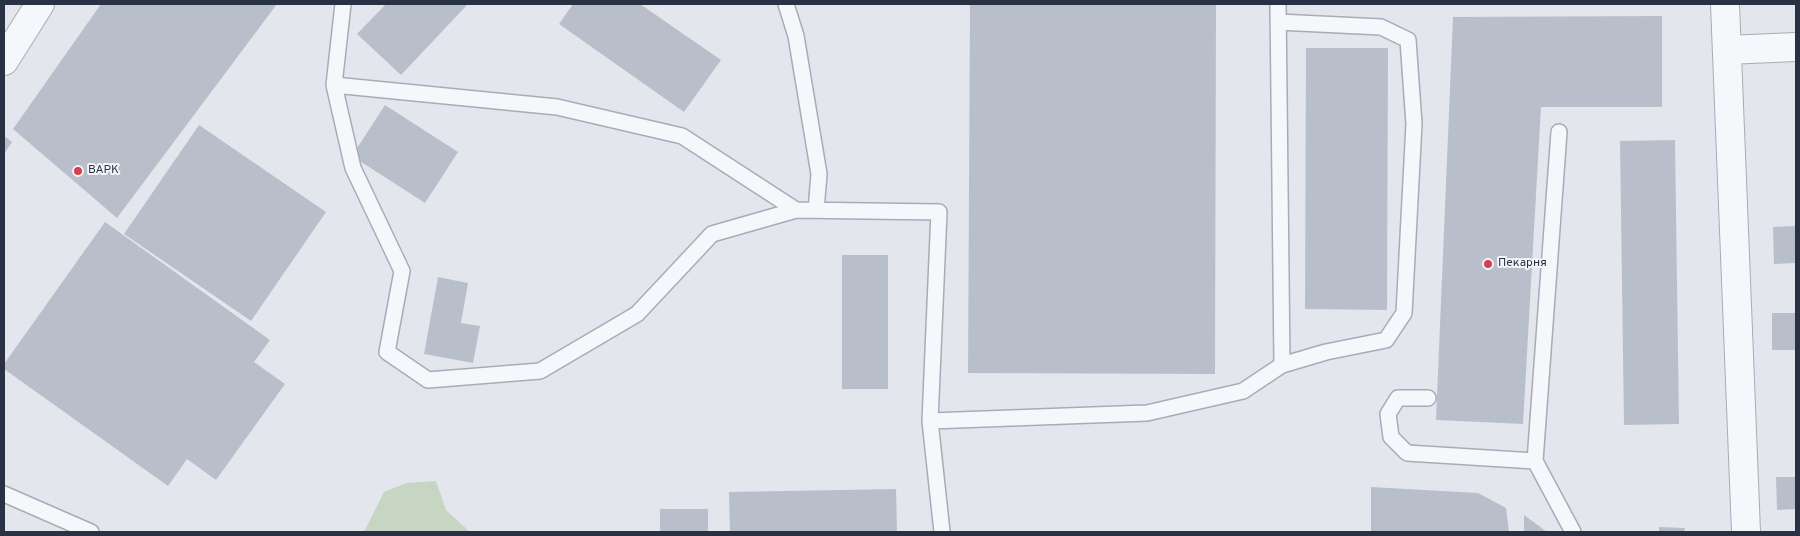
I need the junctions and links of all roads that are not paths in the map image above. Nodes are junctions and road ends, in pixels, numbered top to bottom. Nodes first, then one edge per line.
1 (40, 4) edge
2 (343, 4) edge
3 (786, 4) edge
4 (1278, 4) edge
5 (1725, 4) edge
6 (1278, 22) junction
7 (1796, 47) edge
8 (1726, 50) junction
9 (4, 61) edge
10 (334, 85) junction
11 (1559, 132) dead end
12 (796, 210) junction
13 (816, 210) junction
14 (1282, 365) junction
15 (1428, 398) dead end
16 (930, 421) junction
17 (1535, 461) junction
18 (4, 494) edge
19 (91, 532) edge
20 (942, 532) edge
21 (1573, 532) edge
22 (1746, 532) edge

1 - 9 street
2 - 10 lane
3 - 13 lane
4 - 6 lane
5 - 8 street
6 - 14 lane
6 - 14 lane
7 - 8 street
8 - 22 street
10 - 12 lane
10 - 12 lane
11 - 17 lane
12 - 13 lane
13 - 16 lane
14 - 16 lane
15 - 17 lane
16 - 20 lane
17 - 21 lane
18 - 19 lane

